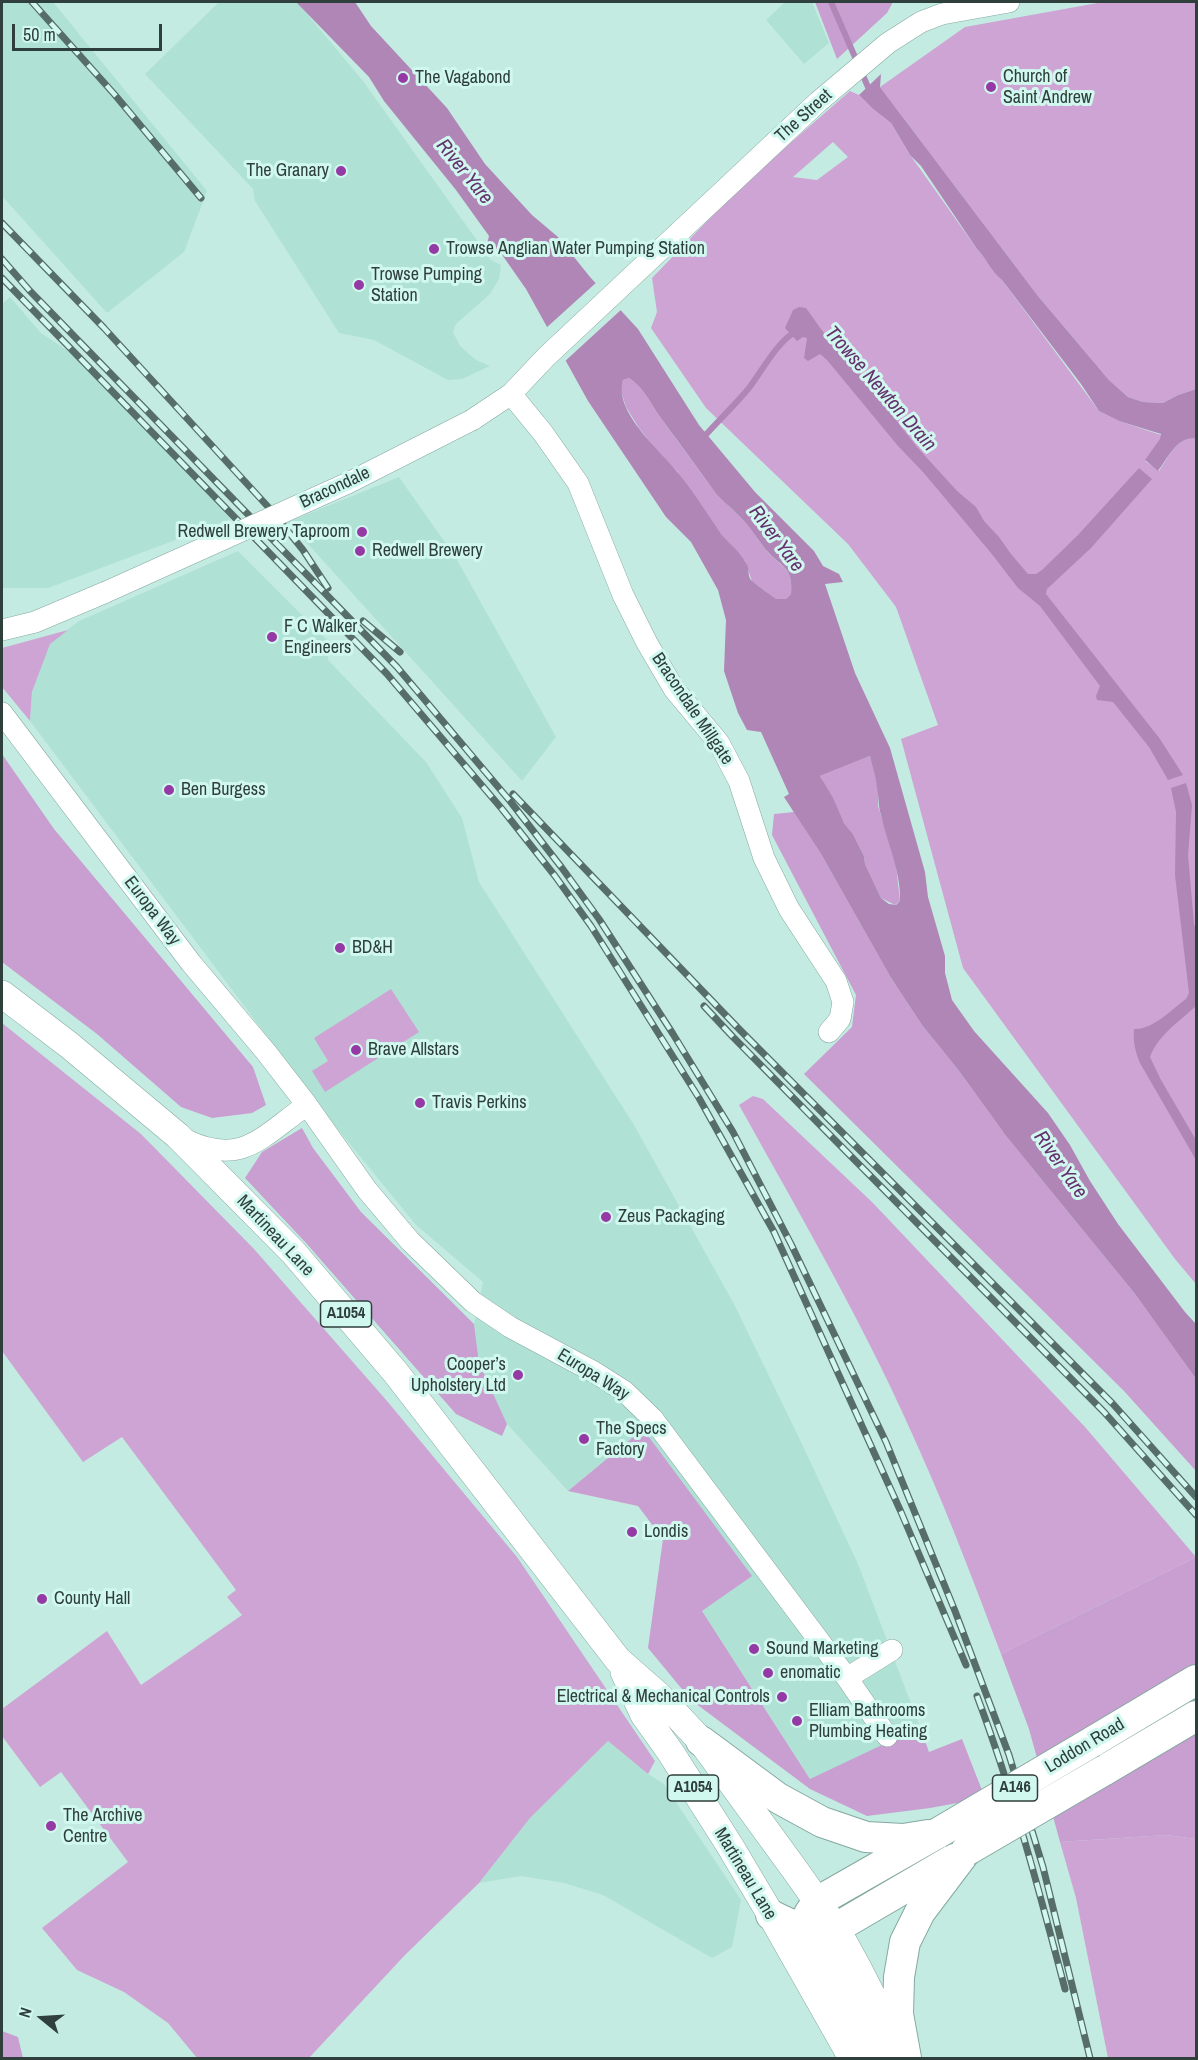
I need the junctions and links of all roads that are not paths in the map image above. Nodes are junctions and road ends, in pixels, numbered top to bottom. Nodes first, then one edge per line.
1 (1009, 2) edge
2 (961, 6) edge
3 (628, 280) joint
4 (512, 394) junction
5 (2, 630) edge
6 (2, 712) edge
7 (2, 994) edge
8 (830, 1032) dead end
9 (307, 1105) junction
10 (178, 1136) junction
11 (892, 1650) dead end
12 (618, 1660) junction
13 (847, 1678) junction
14 (1197, 1680) edge
15 (1197, 1716) edge
16 (887, 1736) dead end
17 (700, 1741) junction
18 (938, 1833) junction
19 (966, 1851) junction
20 (771, 1915) junction
21 (820, 1920) junction
22 (852, 2058) edge
23 (875, 2058) edge
24 (905, 2058) edge

1 - 2 street, The Street
2 - 3 street, The Street
3 - 4 street, Bracondale
4 - 5 street, Bracondale, bridge
4 - 8 street, Bracondale Millgate
6 - 9 street, Europa Way
7 - 10 main road, Martineau Lane / A1054
9 - 10 street
9 - 13 street, Europa Way
10 - 12 main road, Martineau Lane / A1054
11 - 13 street
12 - 17 main road, Martineau Lane / A1054
12 - 20 main road, Martineau Lane / A1054
13 - 16 street, Europa Way
14 - 18 highway, Loddon Road / A146, bridge
15 - 19 highway, Loddon Road / A146, bridge
17 - 18 highway, A146
17 - 21 main road, Martineau Lane / A1054
18 - 21 highway, Loddon Road / A146
19 - 21 highway, Loddon Road / A146
19 - 24 highway, Loddon Road / A146
20 - 21 highway
20 - 22 main road, Martineau Lane / A1054
21 - 23 highway, Martineau Lane
21 - 24 main road, Martineau Lane / A146

